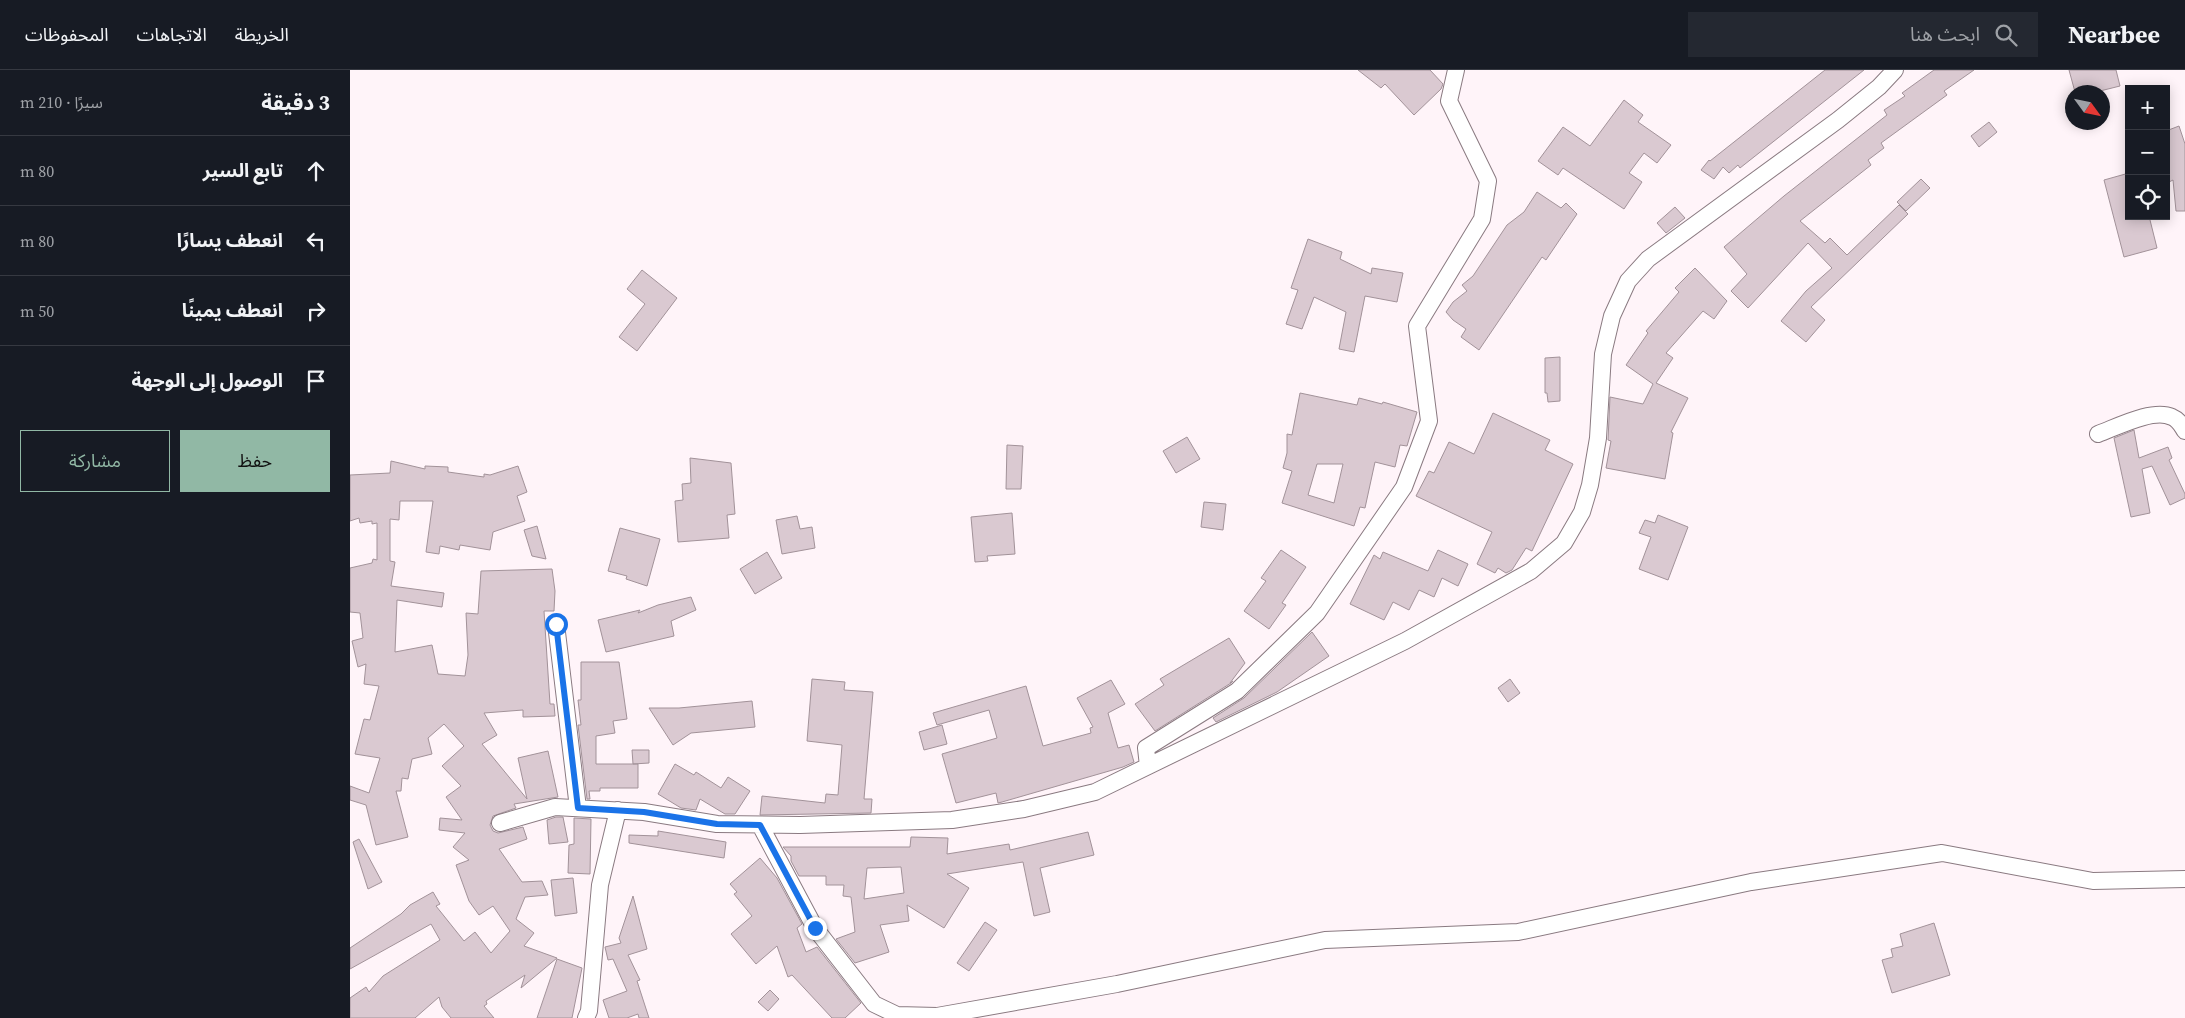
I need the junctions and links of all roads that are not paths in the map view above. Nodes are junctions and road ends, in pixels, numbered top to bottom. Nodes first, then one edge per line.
1 (1456, 70) edge
2 (1895, 70) edge
3 (2185, 431) edge
4 (2098, 434) dead end
5 (556, 624) dead end
6 (1148, 766) junction
7 (578, 808) junction
8 (618, 810) junction
9 (500, 822) dead end
10 (760, 825) junction
11 (2185, 879) edge
12 (586, 1018) edge

1 - 6 street
2 - 6 street
3 - 4 street
5 - 7 street
6 - 10 street
7 - 8 street
7 - 9 street
8 - 10 street
8 - 12 street
10 - 11 street

